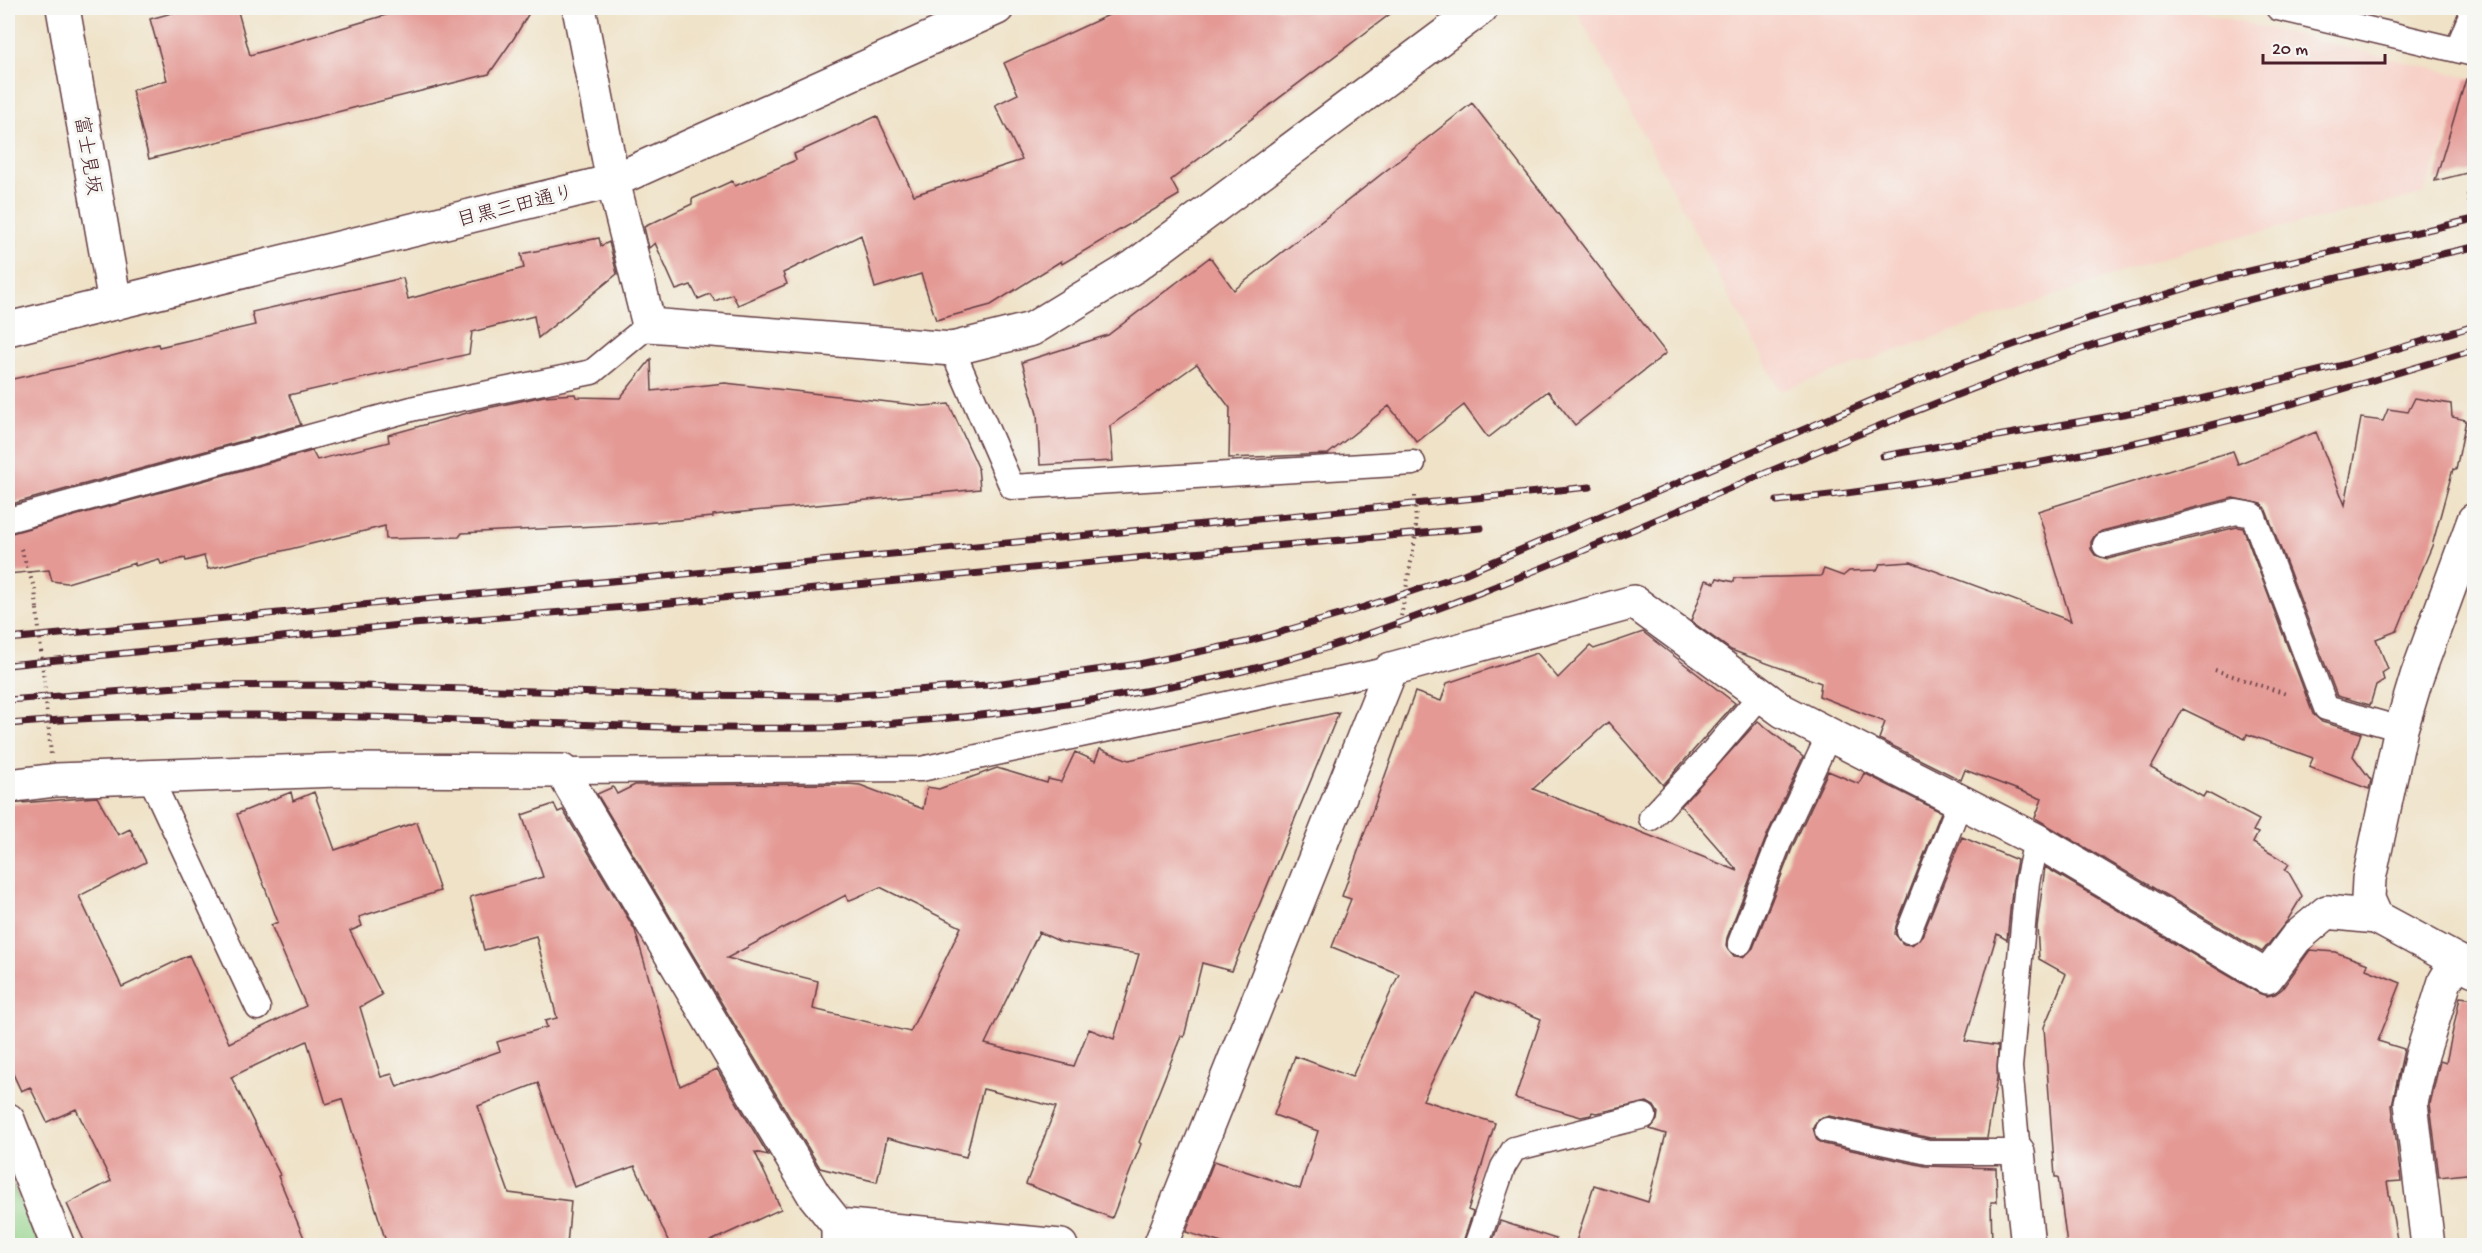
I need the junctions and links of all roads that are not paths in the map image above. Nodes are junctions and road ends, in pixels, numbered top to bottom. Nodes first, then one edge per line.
1 (63, 8) edge
2 (579, 8) edge
3 (997, 8) edge
4 (1481, 8) edge
5 (2278, 8) edge
6 (2475, 8) edge
7 (2335, 13) edge
8 (2466, 52) edge
9 (613, 181) junction
10 (115, 303) junction
11 (649, 325) junction
12 (8, 329) edge
13 (952, 349) junction
14 (1413, 463) road end
15 (10, 519) edge
16 (2475, 520) edge
17 (2104, 545) dead end
18 (1391, 669) junction
19 (1761, 695) junction
20 (2401, 729) junction
21 (1829, 735) junction
22 (562, 771) junction
23 (150, 777) junction
24 (8, 786) edge
25 (1960, 802) junction
26 (1651, 818) dead end
27 (2036, 840) junction
28 (2376, 917) junction
29 (1909, 931) dead end
30 (1740, 943) dead end
31 (2466, 966) edge
32 (258, 1008) dead end
33 (1644, 1116) dead end
34 (8, 1120) edge
35 (1827, 1130) dead end
36 (2019, 1152) junction
37 (838, 1235) edge
38 (58, 1245) edge
39 (1061, 1245) edge
40 (1160, 1245) edge
41 (1476, 1245) edge
42 (2028, 1245) edge
43 (2428, 1245) edge

1 - 10 street, 富士見坂
2 - 9 street
3 - 9 street, 目黒三田通り
4 - 13 street
5 - 7 lane
6 - 8 lane
7 - 8 lane
9 - 10 street, 目黒三田通り
9 - 11 street
10 - 12 street, 目黒三田通り
11 - 13 street
11 - 15 lane
13 - 14 lane
16 - 20 street
17 - 20 lane
18 - 19 street
18 - 22 lane
18 - 40 street
19 - 21 street
19 - 26 lane
20 - 28 street
21 - 25 street
21 - 30 lane
22 - 23 street
22 - 37 street
23 - 24 street
23 - 32 lane
25 - 27 street
25 - 29 lane
27 - 28 street
27 - 36 lane
28 - 31 street
31 - 43 street
33 - 41 lane
34 - 38 street
35 - 36 lane
36 - 42 street
37 - 39 street

